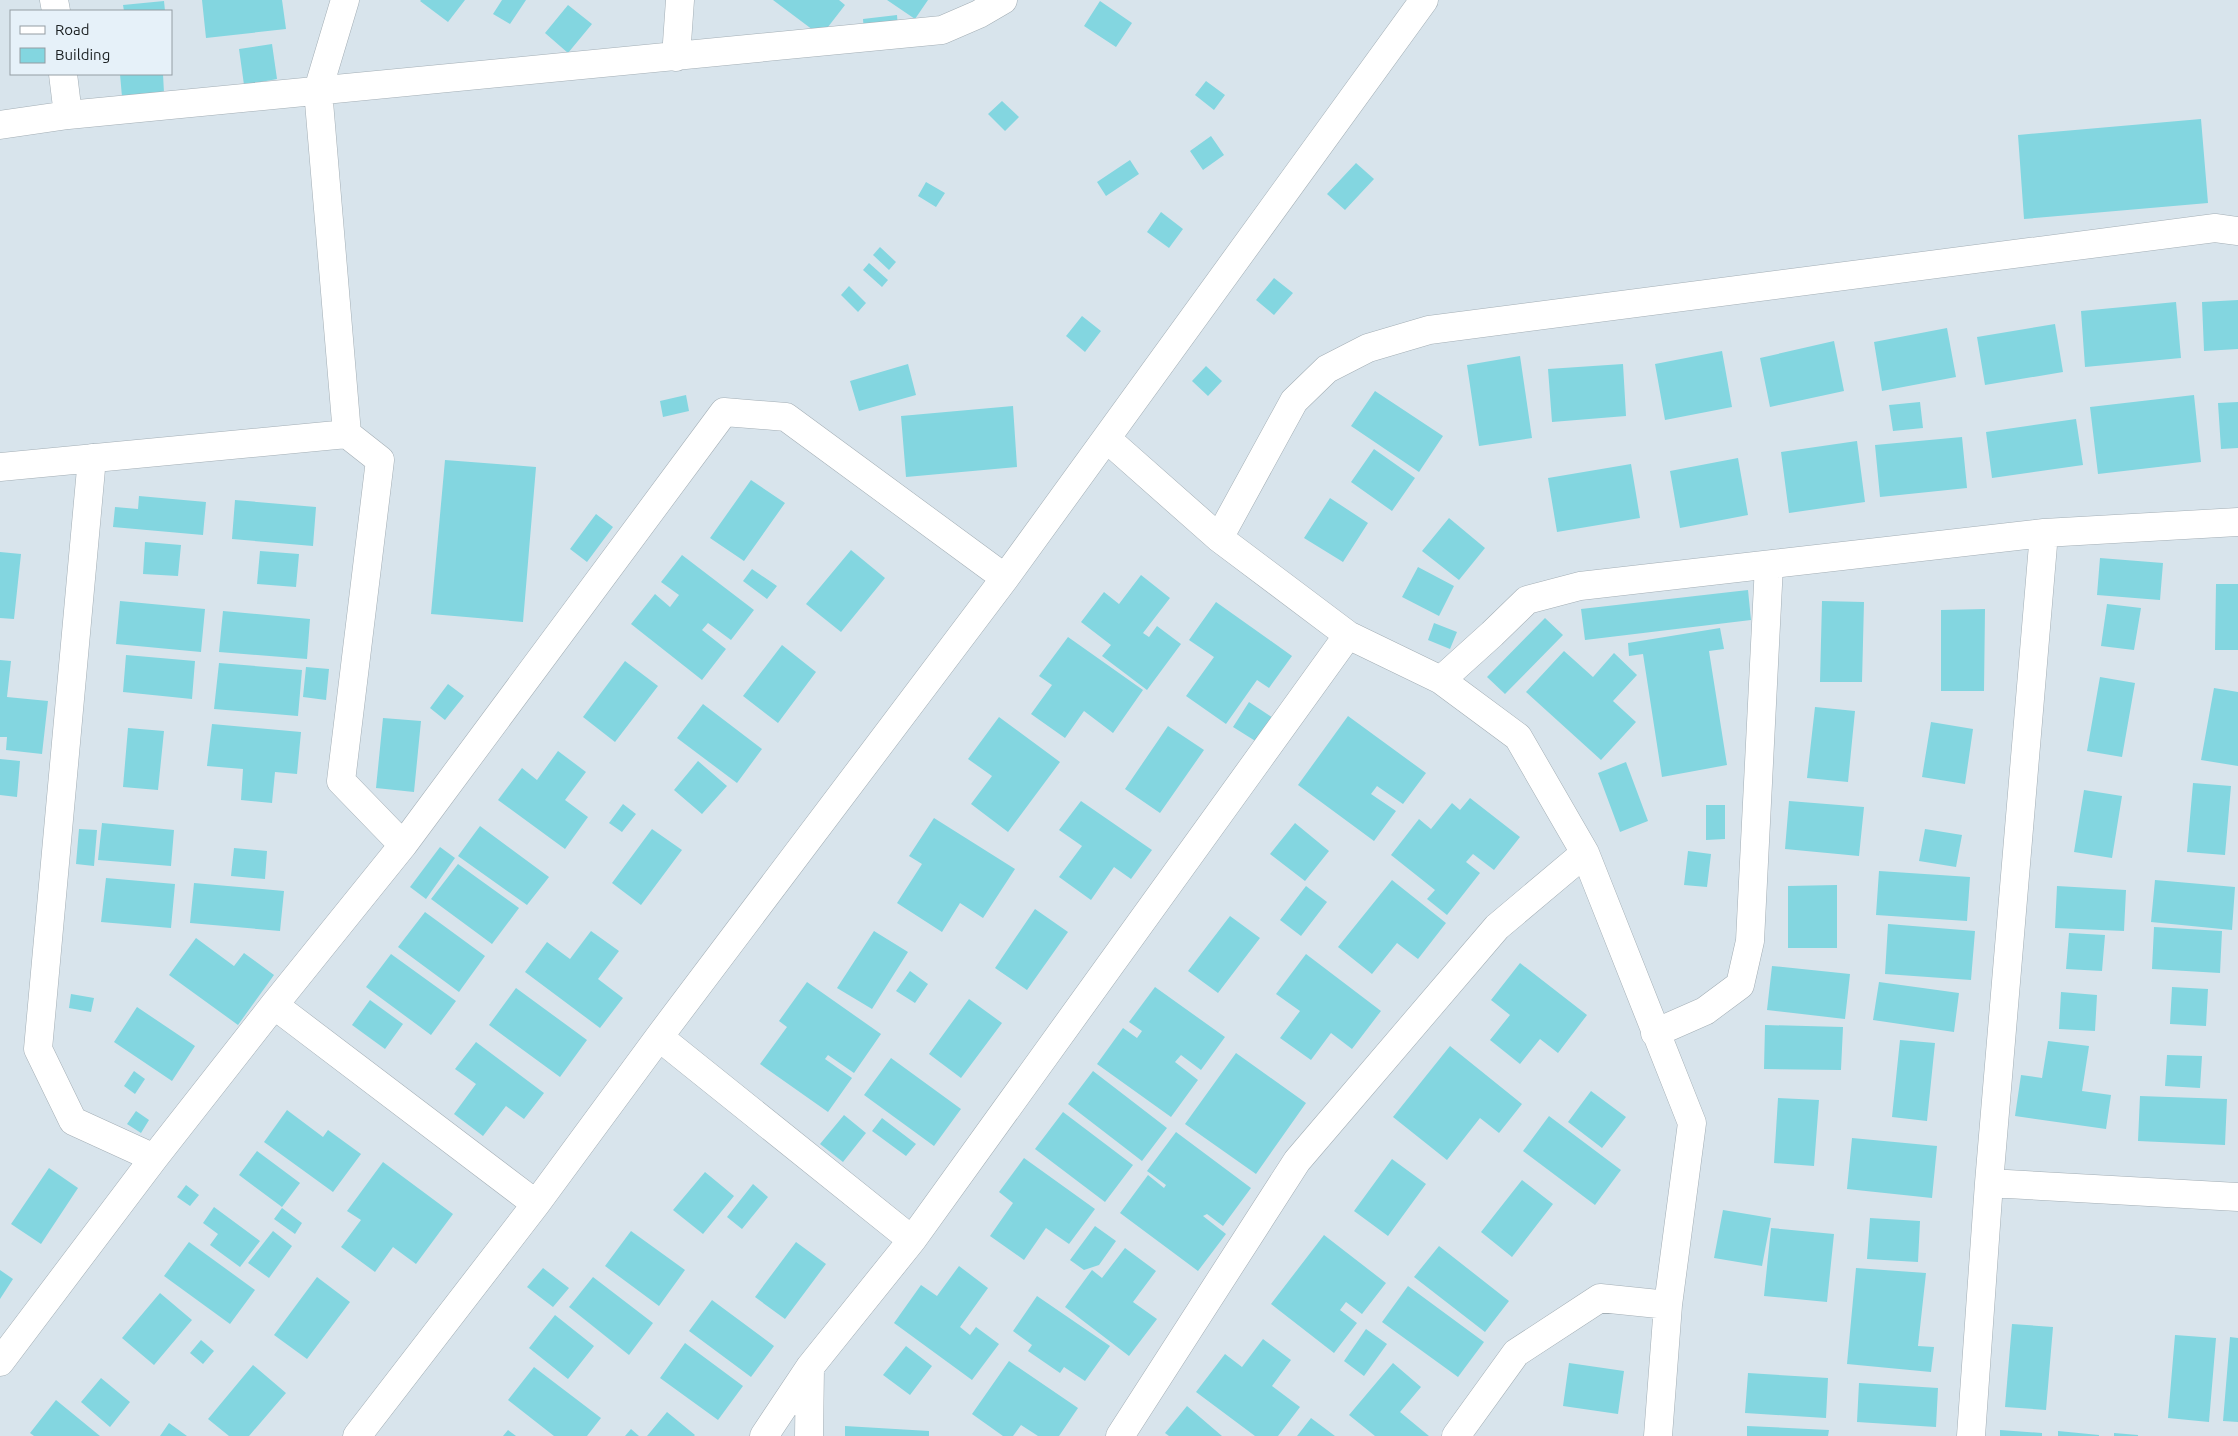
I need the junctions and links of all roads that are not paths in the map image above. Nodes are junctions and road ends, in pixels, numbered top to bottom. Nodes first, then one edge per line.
1 (345, 0) edge
2 (680, 0) edge
3 (1003, 0) edge
4 (1410, 4) edge
5 (676, 56) junction
6 (63, 75) edge
7 (318, 90) junction
8 (68, 115) junction
9 (0, 125) edge
10 (2238, 231) edge
11 (347, 434) junction
12 (1108, 439) junction
13 (92, 458) junction
14 (0, 467) edge
15 (2238, 522) edge
16 (2044, 534) junction
17 (1219, 538) junction
18 (1769, 565) junction
19 (1005, 578) junction
20 (1348, 635) junction
21 (1441, 680) junction
22 (404, 846) junction
23 (1585, 853) junction
24 (274, 1005) junction
25 (1655, 1033) junction
26 (659, 1037) junction
27 (154, 1158) junction
28 (1989, 1183) junction
29 (2238, 1198) edge
30 (536, 1204) junction
31 (912, 1240) junction
32 (1668, 1305) junction
33 (0, 1362) edge
34 (810, 1368) junction
35 (357, 1436) edge
36 (764, 1436) edge
37 (809, 1436) edge
38 (1120, 1436) edge
39 (1456, 1436) edge
40 (1658, 1436) edge
41 (1971, 1436) edge

1 - 7 street
2 - 5 street
3 - 5 street
4 - 12 street
5 - 7 street
6 - 8 street
7 - 8 street
7 - 11 street
8 - 9 street
10 - 17 street
11 - 13 street
11 - 22 street
12 - 17 street
12 - 19 street
13 - 14 street
13 - 27 street
15 - 16 street
16 - 18 street
16 - 28 street
17 - 20 street
18 - 21 street
18 - 25 street
19 - 22 street
19 - 26 street
20 - 21 street
20 - 31 street
21 - 23 street
22 - 24 street
23 - 25 street
23 - 38 street
24 - 27 street
24 - 30 street
25 - 32 street
26 - 30 street
26 - 31 street
27 - 33 street
28 - 29 street
28 - 41 street
30 - 35 street
31 - 34 street
32 - 39 street
32 - 40 street
34 - 36 street
34 - 37 street

